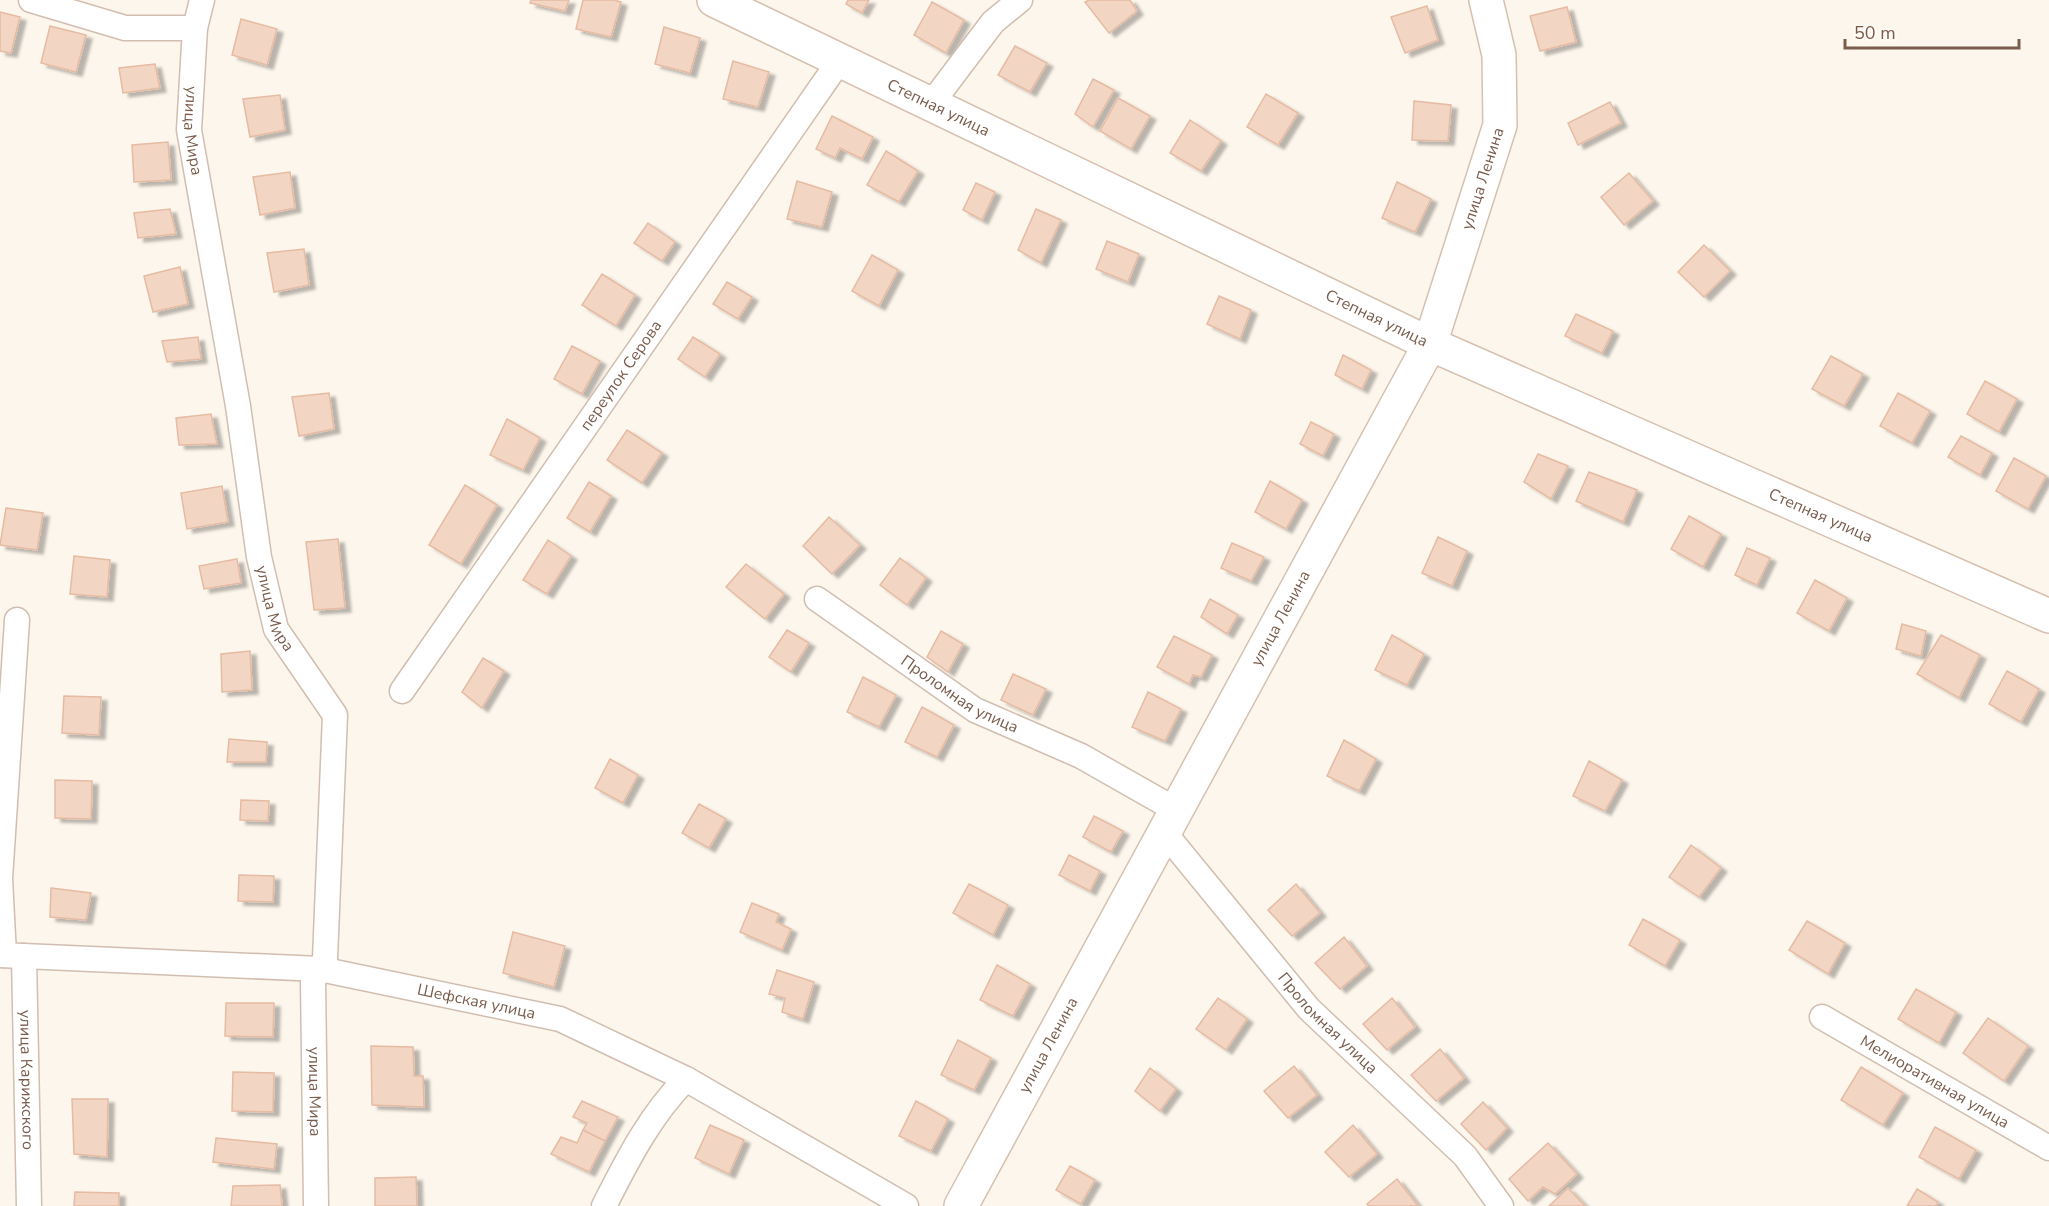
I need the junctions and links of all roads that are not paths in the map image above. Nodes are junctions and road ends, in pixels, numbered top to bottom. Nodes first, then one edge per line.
1 (31, 0) edge
2 (202, 0) edge
3 (714, 0) edge
4 (1020, 0) edge
5 (1486, 0) edge
6 (195, 28) junction
7 (840, 60) junction
8 (931, 104) junction
9 (1430, 344) junction
10 (817, 599) dead end
11 (2049, 616) edge
12 (17, 620) dead end
13 (402, 691) dead end
14 (1170, 821) junction
15 (9, 955) edge
16 (320, 969) junction
17 (1821, 1017) dead end
18 (686, 1079) junction
19 (2049, 1148) edge
20 (29, 1206) edge
21 (316, 1206) edge
22 (604, 1206) edge
23 (906, 1206) edge
24 (961, 1206) edge
25 (1501, 1206) edge

1 - 6 street
2 - 6 street, улица Мира
3 - 7 main road, Степная улица
4 - 8 street
5 - 9 main road, улица Ленина
6 - 16 street, улица Мира
7 - 8 main road, Степная улица
7 - 13 street, переулок Серова
8 - 9 main road, Степная улица
9 - 11 main road, Степная улица
9 - 14 main road, улица Ленина
10 - 14 street, Проломная улица
12 - 15 street, улица Карижского
14 - 24 main road, улица Ленина
14 - 25 street, Проломная улица
15 - 16 street, Шефская улица
15 - 20 street, улица Карижского
16 - 18 street, Шефская улица
16 - 21 street, улица Мира
17 - 19 street, Мелиоративная улица
18 - 22 street
18 - 23 street, Шефская улица

